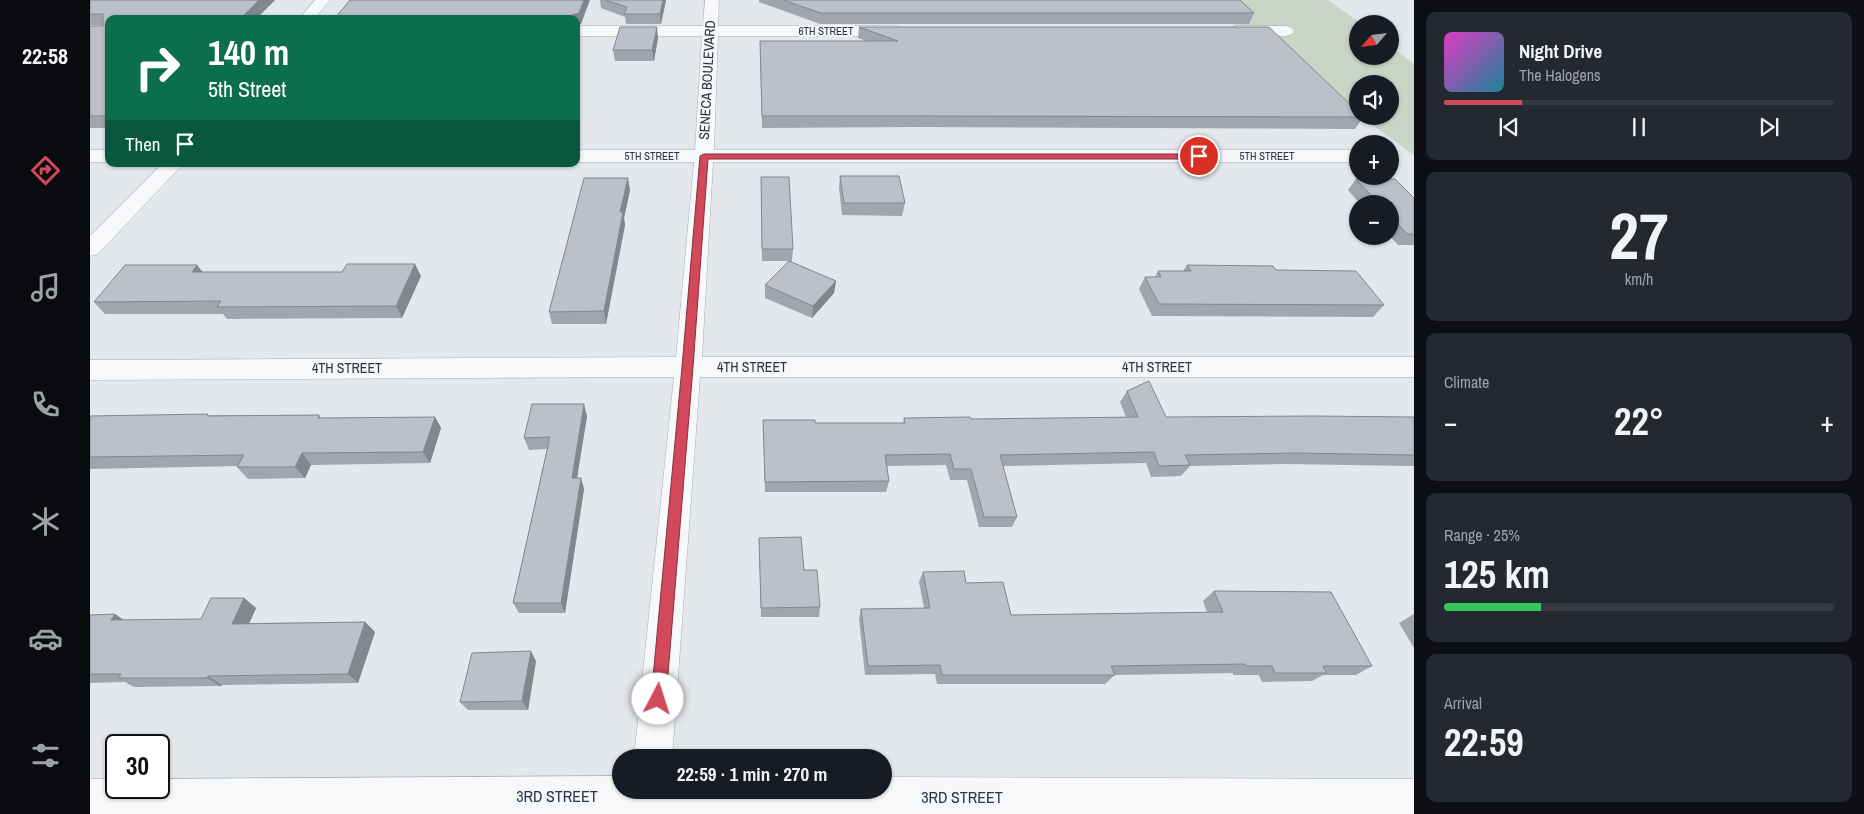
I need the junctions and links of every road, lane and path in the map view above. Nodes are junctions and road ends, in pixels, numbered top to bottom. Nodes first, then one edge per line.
1 (323, 0) edge
2 (712, 0) edge
3 (310, 15) edge
4 (580, 31) edge
5 (709, 31) junction
6 (908, 31) edge
7 (1226, 31) edge
8 (1286, 32) dead end
9 (90, 156) edge
10 (105, 156) edge
11 (580, 156) edge
12 (704, 156) junction
13 (1349, 156) edge
14 (170, 167) edge
15 (90, 249) edge
16 (688, 367) junction
17 (1414, 367) edge
18 (90, 370) edge
19 (654, 749) edge
20 (90, 799) edge
21 (1414, 799) edge
22 (650, 800) edge

1 - 3 street
2 - 5 street, SENECA BOULEVARD
4 - 5 street, 6TH STREET
5 - 6 street, 6TH STREET
5 - 12 street, SENECA BOULEVARD
7 - 8 street
9 - 10 street
11 - 12 street, 5TH STREET
12 - 13 street, 5TH STREET
12 - 16 street, SENECA BOULEVARD
14 - 15 street
16 - 17 street, 4TH STREET
16 - 18 street, 4TH STREET
16 - 19 street, SENECA BOULEVARD
20 - 22 street, 3RD STREET
21 - 22 street, 3RD STREET

